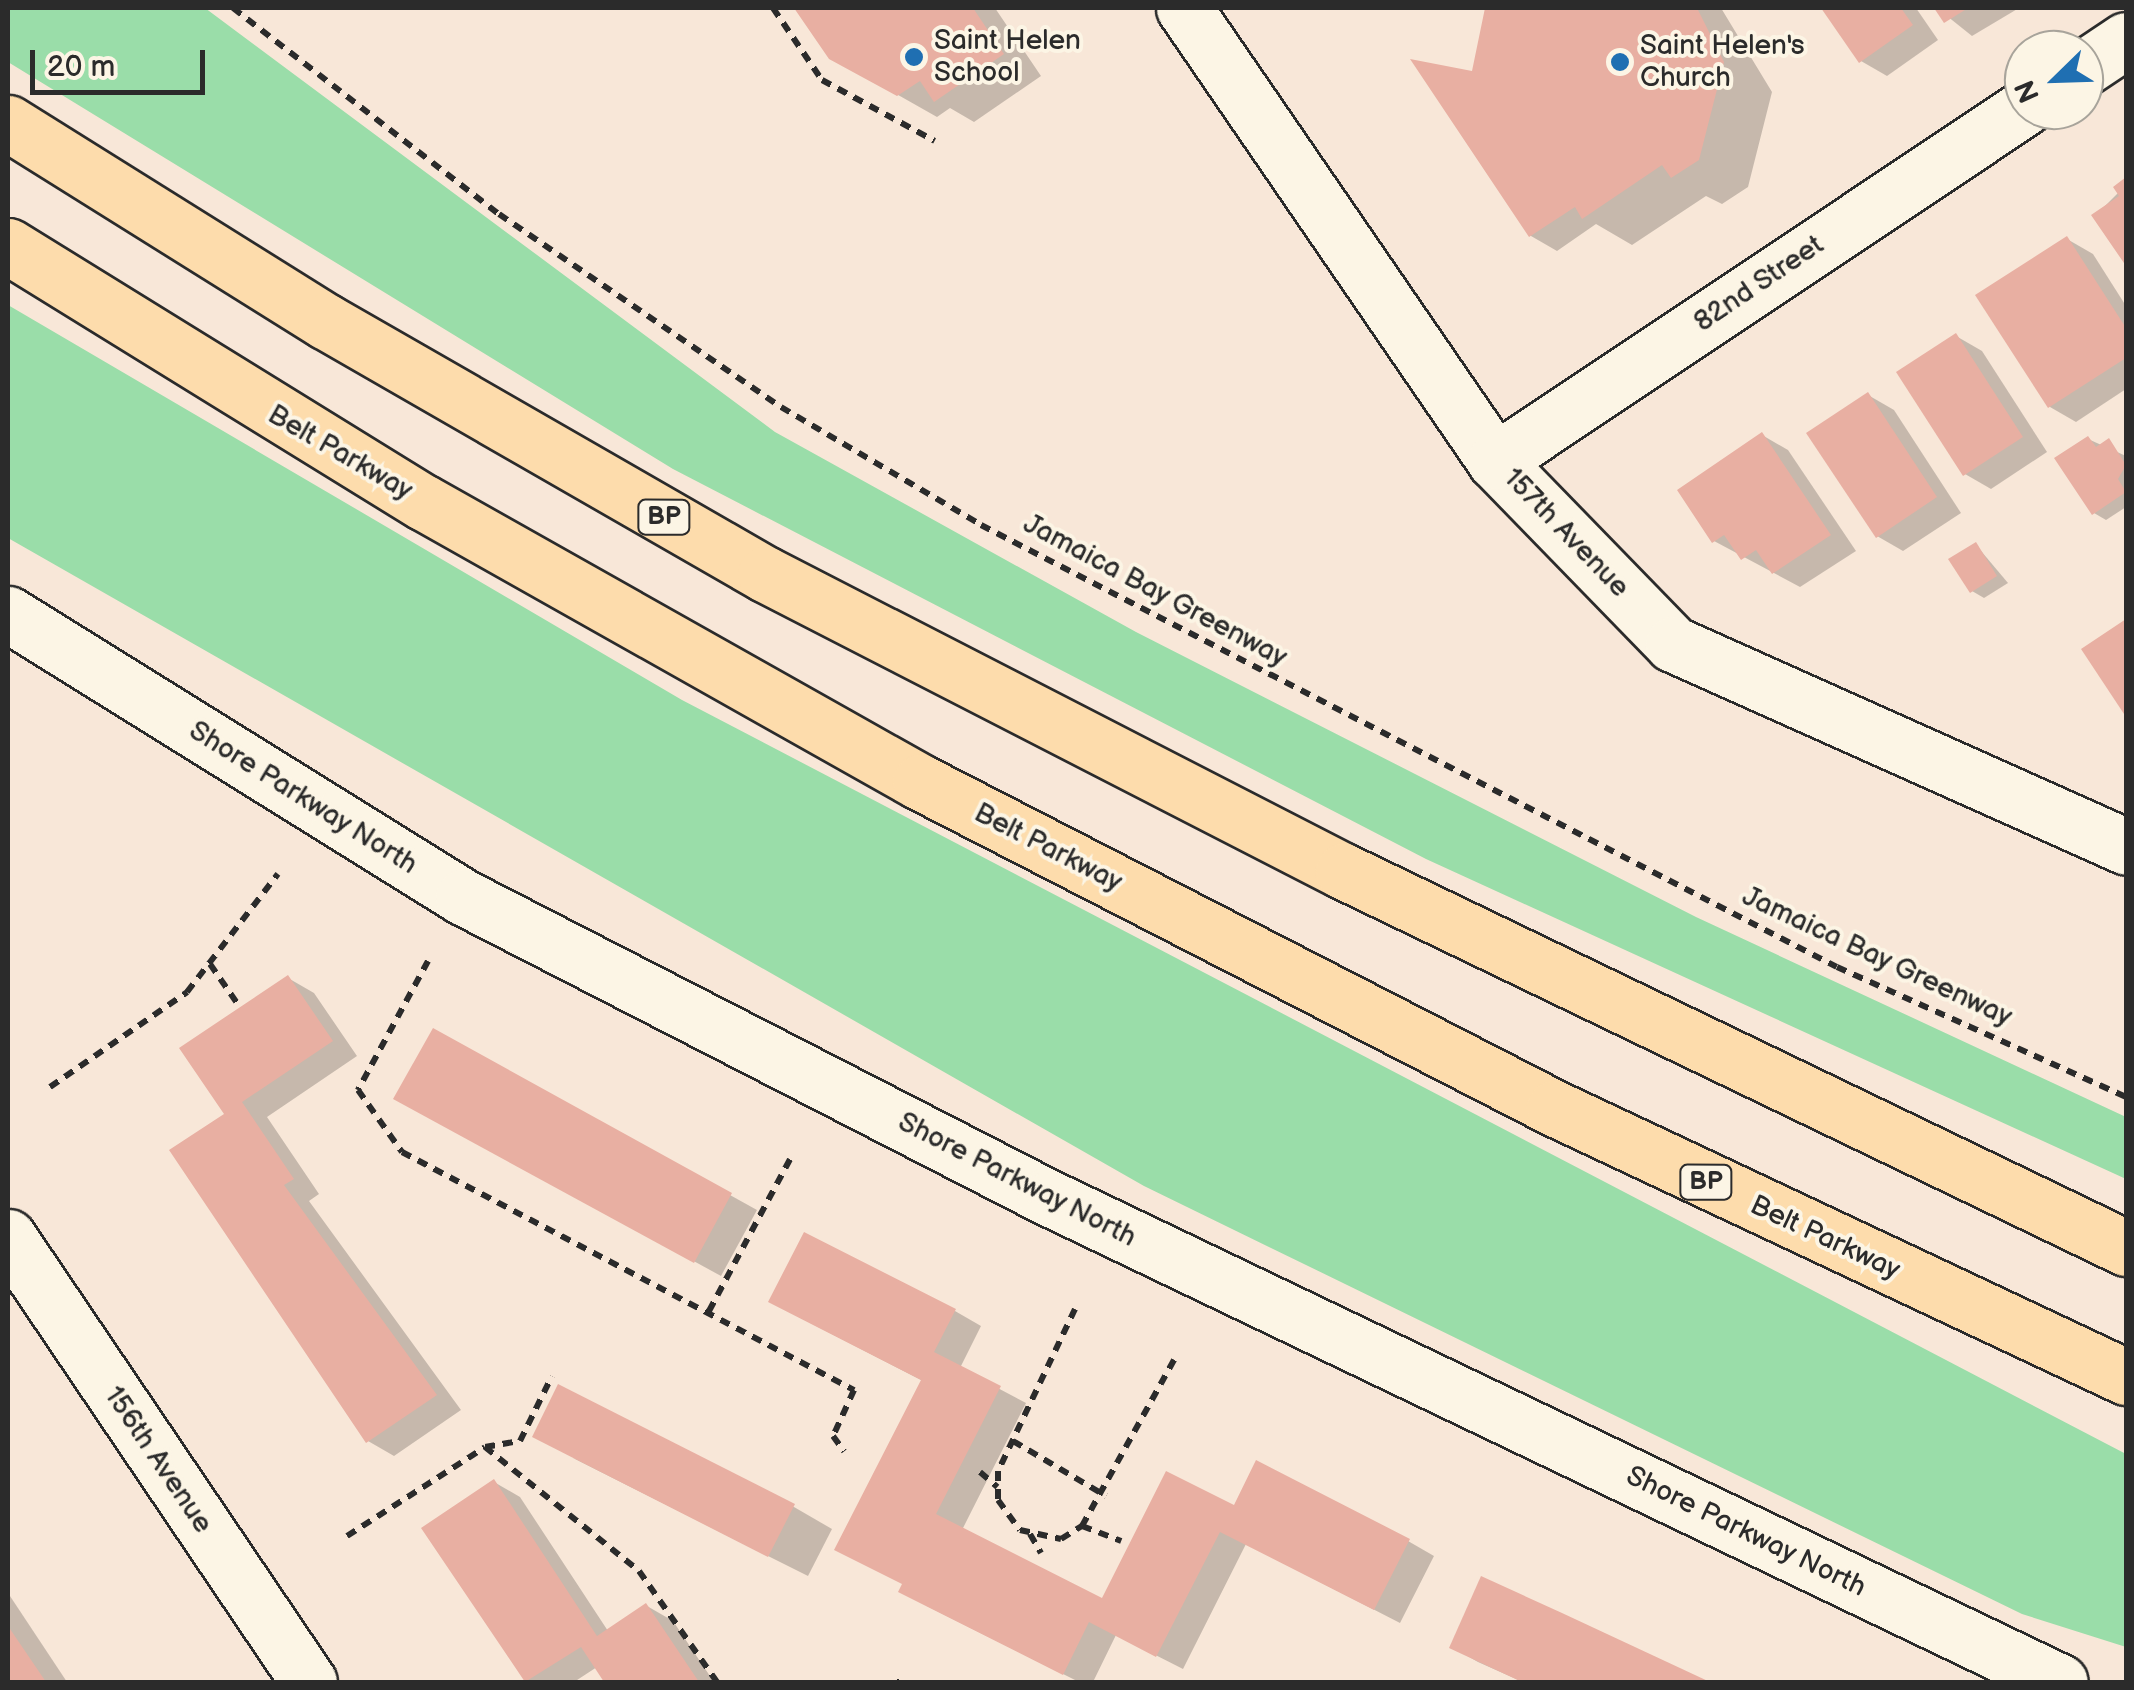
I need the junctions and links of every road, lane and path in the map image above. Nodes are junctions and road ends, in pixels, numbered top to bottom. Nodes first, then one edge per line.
1 (233, 8) edge
2 (773, 8) edge
3 (1184, 8) edge
4 (2126, 40) edge
5 (2104, 55) edge
6 (2004, 121) edge
7 (8, 123) edge
8 (935, 142) dead end
9 (8, 246) edge
10 (1495, 461) junction
11 (8, 614) edge
12 (2126, 847) edge
13 (278, 874) dead end
14 (428, 961) dead end
15 (210, 964) junction
16 (237, 1004) dead end
17 (50, 1087) dead end
18 (2126, 1097) edge
19 (790, 1159) dead end
20 (8, 1237) edge
21 (2126, 1248) edge
22 (1076, 1309) dead end
23 (710, 1310) junction
24 (1174, 1360) dead end
25 (552, 1376) dead end
26 (2126, 1377) edge
27 (1013, 1441) junction
28 (485, 1447) junction
29 (844, 1451) dead end
30 (980, 1472) dead end
31 (998, 1488) junction
32 (1106, 1496) junction
33 (1082, 1526) junction
34 (1030, 1532) junction
35 (346, 1536) dead end
36 (1121, 1540) dead end
37 (1040, 1553) dead end
38 (309, 1682) edge
39 (717, 1682) edge
40 (2060, 1682) edge

1 - 18 path, Jamaica Bay Greenway
2 - 8 path
3 - 10 street, 157th Avenue
4 - 5 street
6 - 10 street, 82nd Street
7 - 21 highway, BP
9 - 26 highway, Belt Parkway / BP
10 - 12 street, 157th Avenue
11 - 40 street, Shore Parkway North
13 - 15 path
14 - 23 path
15 - 16 path
15 - 17 path
19 - 23 path
20 - 38 street, 156th Avenue
22 - 27 path
23 - 29 path
24 - 32 path
25 - 28 path
27 - 31 path
27 - 32 path
28 - 35 path
28 - 39 path
30 - 31 path
31 - 34 path
32 - 33 path
33 - 34 path
33 - 36 path
34 - 37 path

